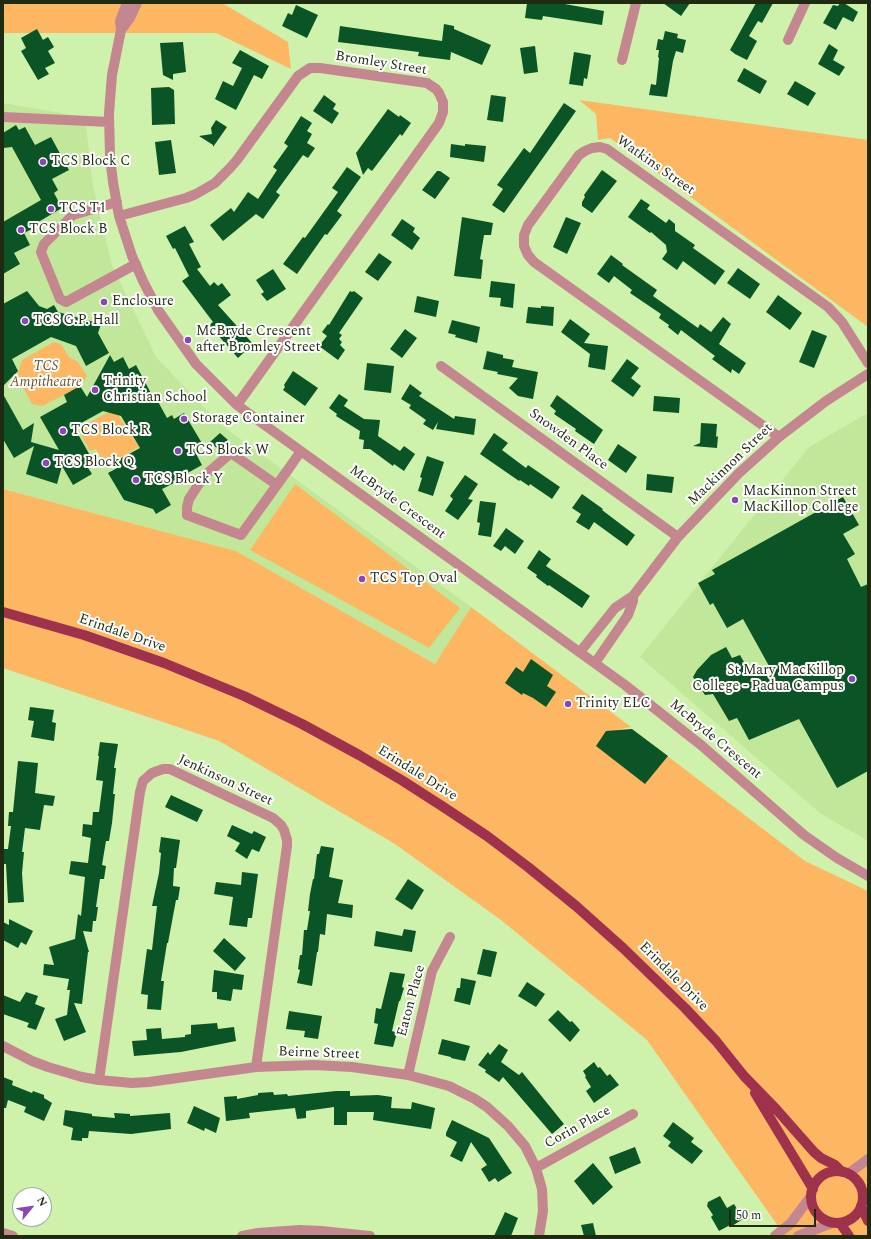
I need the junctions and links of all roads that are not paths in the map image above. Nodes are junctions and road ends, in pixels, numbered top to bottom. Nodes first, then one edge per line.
1 (127, 3) edge
2 (137, 3) edge
3 (636, 3) edge
4 (805, 3) edge
5 (124, 21) junction
6 (788, 40) dead end
7 (622, 60) dead end
8 (4, 116) edge
9 (109, 122) junction
10 (117, 202) junction
11 (119, 216) junction
12 (136, 264) junction
13 (868, 363) edge
14 (441, 366) dead end
15 (868, 374) edge
16 (237, 405) junction
17 (779, 437) junction
18 (301, 451) junction
19 (274, 483) junction
20 (678, 537) junction
21 (632, 596) junction
22 (3, 612) edge
23 (580, 652) junction
24 (595, 663) junction
25 (868, 876) edge
26 (450, 937) dead end
27 (3, 1046) edge
28 (256, 1067) junction
29 (408, 1075) junction
30 (744, 1076) junction
31 (100, 1080) junction
32 (633, 1114) dead end
33 (868, 1159) edge
34 (536, 1168) junction
35 (845, 1173) junction
36 (812, 1193) junction
37 (864, 1199) edge
38 (868, 1221) edge
39 (836, 1223) junction
40 (3, 1233) edge
41 (13, 1236) edge
42 (242, 1236) edge
43 (370, 1236) edge
44 (539, 1236) edge
45 (775, 1236) edge
46 (798, 1236) edge
47 (849, 1236) edge

1 - 5 street, McBryde Crescent
2 - 5 street, McBryde Crescent
3 - 7 street
4 - 6 street
5 - 9 street, McBryde Crescent
8 - 9 street
9 - 10 street, McBryde Crescent
10 - 11 street, McBryde Crescent
10 - 12 street
11 - 12 street, McBryde Crescent
11 - 16 street, Bromley Street
12 - 16 street, McBryde Crescent
13 - 17 street, Watkins Street
14 - 20 street, Snowden Place
15 - 17 street, Mackinnon Street
16 - 18 street, McBryde Crescent
17 - 20 street, Mackinnon Street
18 - 19 street
18 - 23 street, McBryde Crescent
19 - 19 street
20 - 21 street, Mackinnon Street
21 - 23 street, Mackinnon Street
21 - 24 street, Mackinnon Street
22 - 30 main road, Erindale Drive
23 - 24 street, McBryde Crescent
24 - 25 street, McBryde Crescent
26 - 29 street, Eaton Place
27 - 31 street, Beirne Street
28 - 29 street, Beirne Street
28 - 31 street, Beirne Street
28 - 31 street, Jenkinson Street
29 - 34 street, Beirne Street
30 - 35 main road, Erindale Drive
30 - 36 main road, Erindale Drive
32 - 34 street, Corin Place
33 - 35 street
34 - 44 street, Beirne Street
35 - 36 main road
35 - 37 main road, Erindale Drive
36 - 39 main road, Erindale Drive
36 - 45 street
37 - 38 main road, Erindale Drive
37 - 39 main road
39 - 46 street
39 - 47 main road, Erindale Drive
40 - 41 street
42 - 43 street

